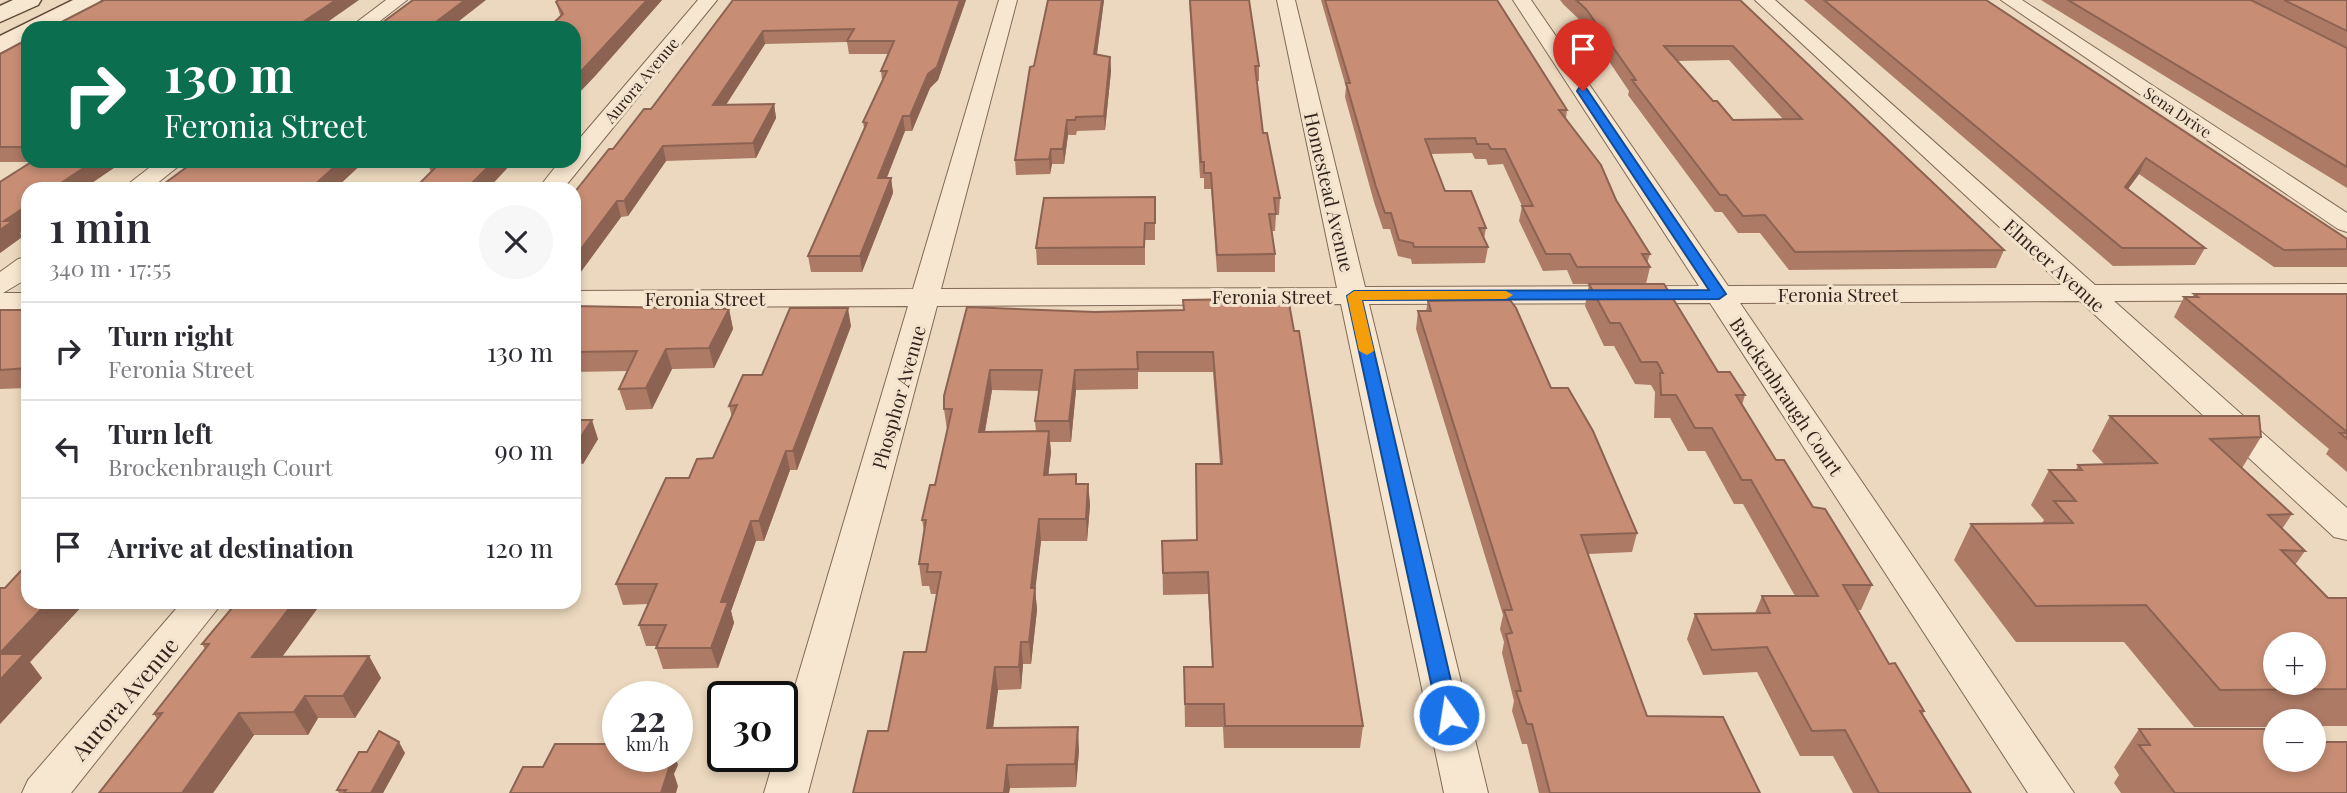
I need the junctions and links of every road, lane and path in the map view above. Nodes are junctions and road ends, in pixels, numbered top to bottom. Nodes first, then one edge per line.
1 (30, 0) edge
2 (90, 0) edge
3 (398, 0) edge
4 (708, 0) edge
5 (1009, 0) edge
6 (1286, 0) edge
7 (1522, 0) edge
8 (1764, 0) edge
9 (2010, 0) edge
10 (0, 15) edge
11 (49, 21) edge
12 (369, 21) edge
13 (21, 35) edge
14 (0, 46) edge
15 (581, 153) edge
16 (163, 168) edge
17 (568, 168) edge
18 (144, 182) edge
19 (556, 182) edge
20 (2347, 224) edge
21 (21, 270) edge
22 (0, 285) edge
23 (2347, 292) edge
24 (2087, 293) junction
25 (1719, 294) junction
26 (1354, 296) junction
27 (926, 297) junction
28 (581, 299) edge
29 (0, 301) edge
30 (21, 301) edge
31 (2347, 528) edge
32 (198, 609) edge
33 (44, 793) edge
34 (786, 793) edge
35 (1466, 793) edge
36 (2052, 793) edge

1 - 10 main road
2 - 11 main road
3 - 12 street
4 - 15 street, Aurora Avenue
5 - 27 street, Phosphor Avenue
6 - 26 street, Homestead Avenue
7 - 25 street, Brockenbraugh Court
8 - 24 street, Elmeer Avenue
9 - 20 street, Sena Drive
13 - 14 main road
16 - 18 street
17 - 19 street, Aurora Avenue
21 - 22 street
23 - 24 street, Feronia Street
24 - 25 street, Feronia Street
24 - 31 street, Elmeer Avenue
25 - 26 street, Feronia Street
25 - 36 street, Brockenbraugh Court
26 - 27 street, Feronia Street
26 - 35 street, Homestead Avenue
27 - 28 street, Feronia Street
27 - 34 street, Phosphor Avenue
29 - 30 street
32 - 33 street, Aurora Avenue

